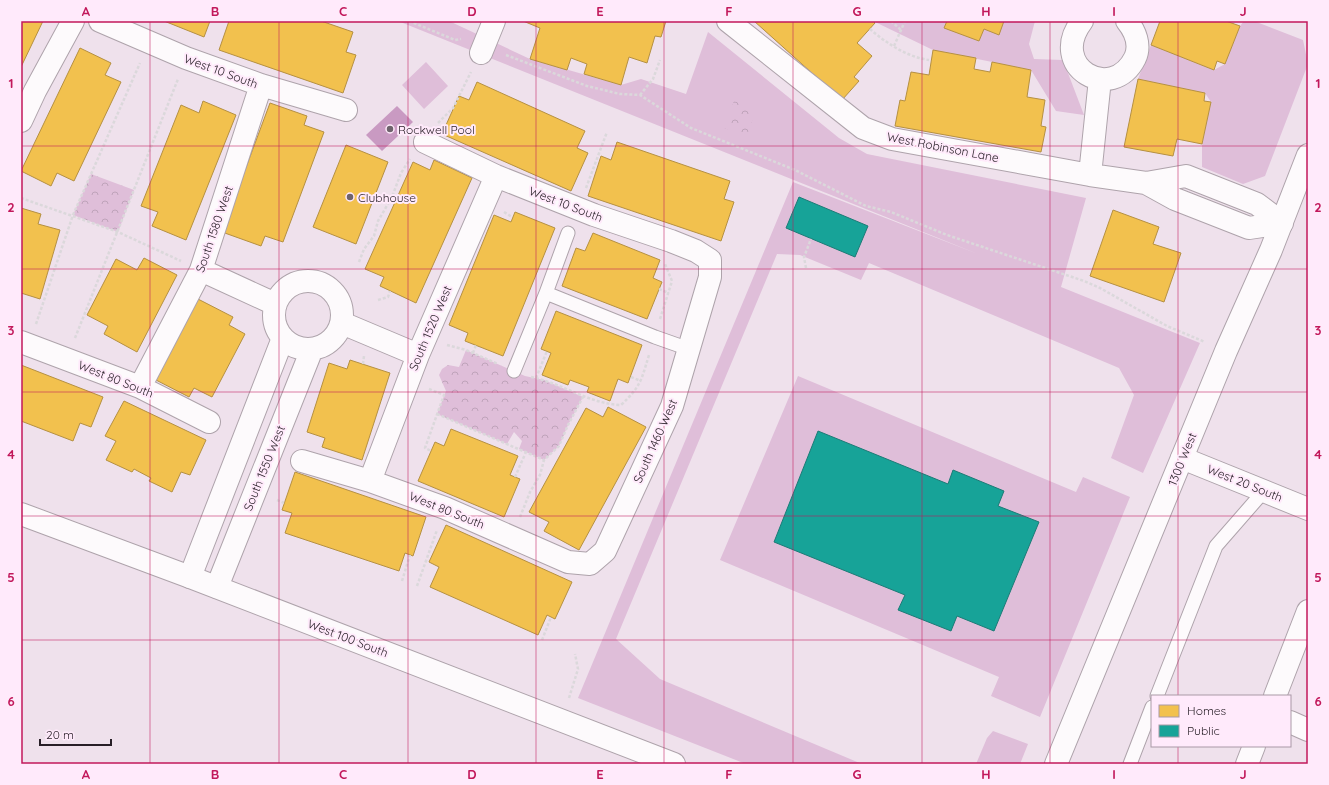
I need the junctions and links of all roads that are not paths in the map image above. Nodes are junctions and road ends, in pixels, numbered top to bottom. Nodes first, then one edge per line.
1 (73, 21) edge
2 (100, 21) edge
3 (494, 21) edge
4 (728, 21) edge
5 (1082, 21) edge
6 (1126, 21) edge
7 (482, 50) road end
8 (1100, 79) junction
9 (261, 86) junction
10 (346, 110) dead end
11 (21, 122) edge
12 (425, 142) road end
13 (1308, 155) edge
14 (1090, 175) junction
15 (496, 176) junction
16 (1282, 223) junction
17 (568, 234) dead end
18 (710, 260) joint
19 (201, 270) junction
20 (546, 293) junction
21 (275, 304) junction
22 (342, 323) junction
23 (283, 338) junction
24 (25, 344) edge
25 (312, 349) junction
26 (689, 349) junction
27 (418, 355) junction
28 (514, 371) road end
29 (140, 387) junction
30 (209, 422) dead end
31 (1182, 458) junction
32 (302, 461) dead end
33 (370, 481) junction
34 (1264, 491) junction
35 (1308, 509) edge
36 (21, 514) edge
37 (590, 564) joint
38 (190, 577) junction
39 (217, 587) junction
40 (1308, 611) edge
41 (1156, 695) edge
42 (1275, 695) edge
43 (1151, 711) edge
44 (1291, 722) edge
45 (1308, 730) edge
46 (1254, 747) edge
47 (674, 764) edge
48 (1056, 764) edge
49 (1130, 764) edge
50 (1247, 764) edge

1 - 11 street
2 - 9 street, West 10 South
3 - 7 street
4 - 14 street, West Robinson Lane
5 - 8 street
6 - 8 street
8 - 14 street
9 - 10 street, West 10 South
9 - 19 street, South 1580 West
12 - 15 street, West 10 South
13 - 16 street, 1300 West
14 - 16 street, West Robinson Lane
15 - 18 street, West 10 South
15 - 27 street, South 1520 West
16 - 31 street, 1300 West
17 - 20 lane
18 - 26 street, South 1460 West
19 - 21 street
19 - 29 street, South 1580 West
20 - 26 lane
20 - 28 lane
21 - 22 street
21 - 23 street
22 - 25 street
22 - 27 street
23 - 25 street
23 - 38 street
24 - 29 street, West 80 South
25 - 39 street, South 1550 West
26 - 37 street, South 1460 West
27 - 33 street, South 1520 West
29 - 30 street, West 80 South
31 - 34 street, West 20 South
31 - 48 street, 1300 West
32 - 33 street, West 80 South
33 - 37 street, West 80 South
34 - 35 street, West 20 South
34 - 41 lane
36 - 38 street, West 100 South
38 - 39 street, West 100 South
39 - 47 street, West 100 South
40 - 42 street
43 - 49 lane
44 - 45 street
46 - 50 street

